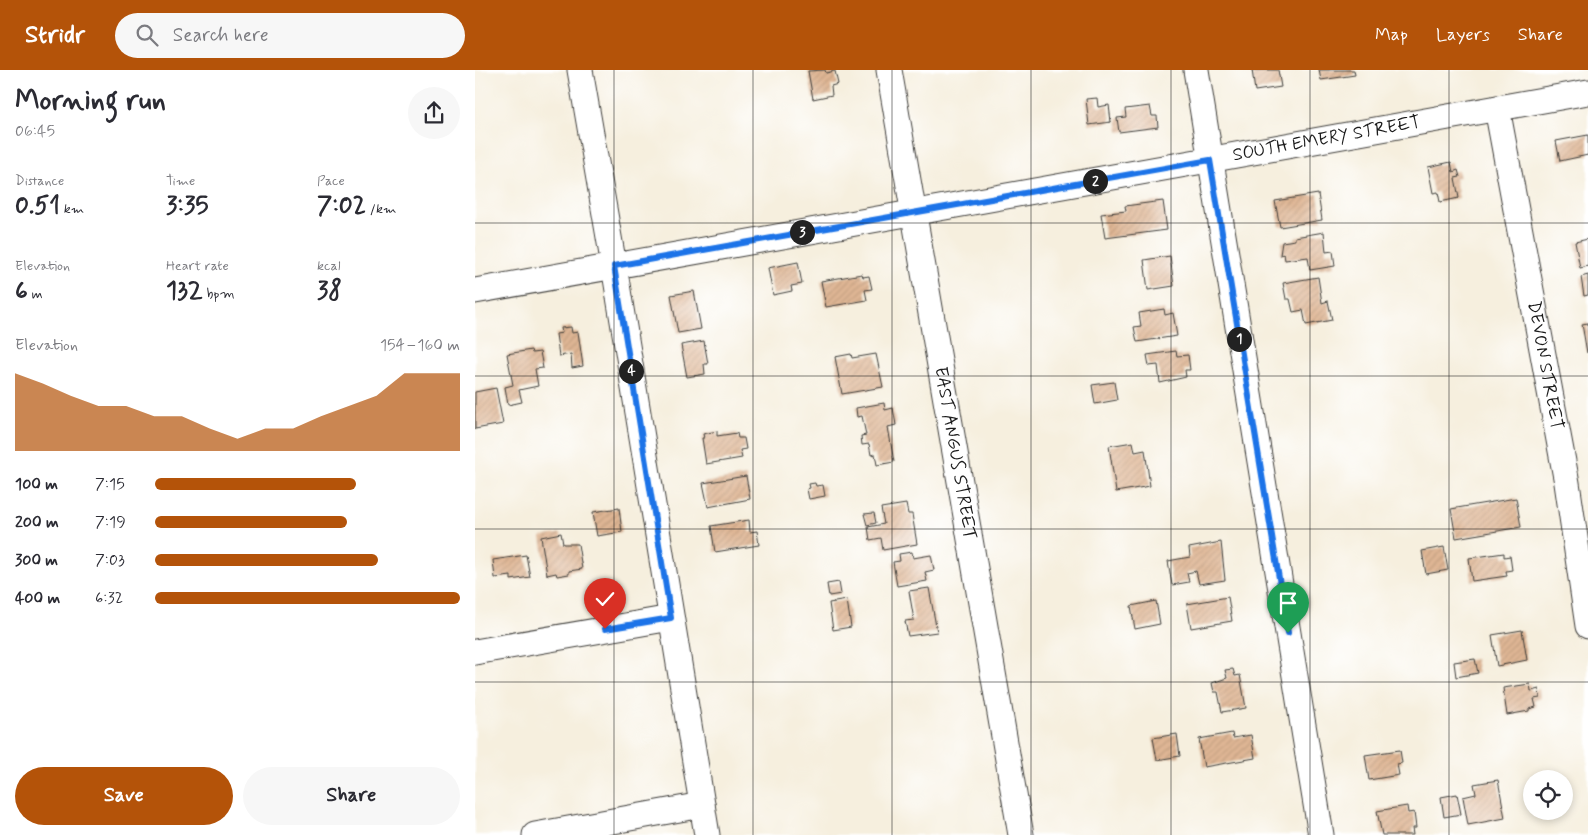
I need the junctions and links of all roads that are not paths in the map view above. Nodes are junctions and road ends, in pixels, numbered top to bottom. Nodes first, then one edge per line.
1 (580, 70) edge
2 (889, 70) edge
3 (1196, 70) edge
4 (1588, 92) edge
5 (1497, 108) junction
6 (1210, 160) junction
7 (914, 212) junction
8 (614, 266) junction
9 (475, 291) edge
10 (671, 618) junction
11 (1588, 626) edge
12 (475, 652) edge
13 (702, 805) junction
14 (535, 835) edge
15 (707, 835) edge
16 (1021, 835) edge
17 (1321, 835) edge

1 - 8 street
2 - 7 street, EAST ANGUS STREET
3 - 6 street
4 - 5 street, SOUTH EMERY STREET
5 - 6 street, SOUTH EMERY STREET
5 - 11 street, DEVON STREET
6 - 7 street, SOUTH EMERY STREET
6 - 17 street
7 - 8 street, SOUTH EMERY STREET
7 - 16 street, EAST ANGUS STREET
8 - 9 street, SOUTH EMERY STREET
8 - 10 street
10 - 12 street
10 - 13 street
13 - 14 street
13 - 15 street

